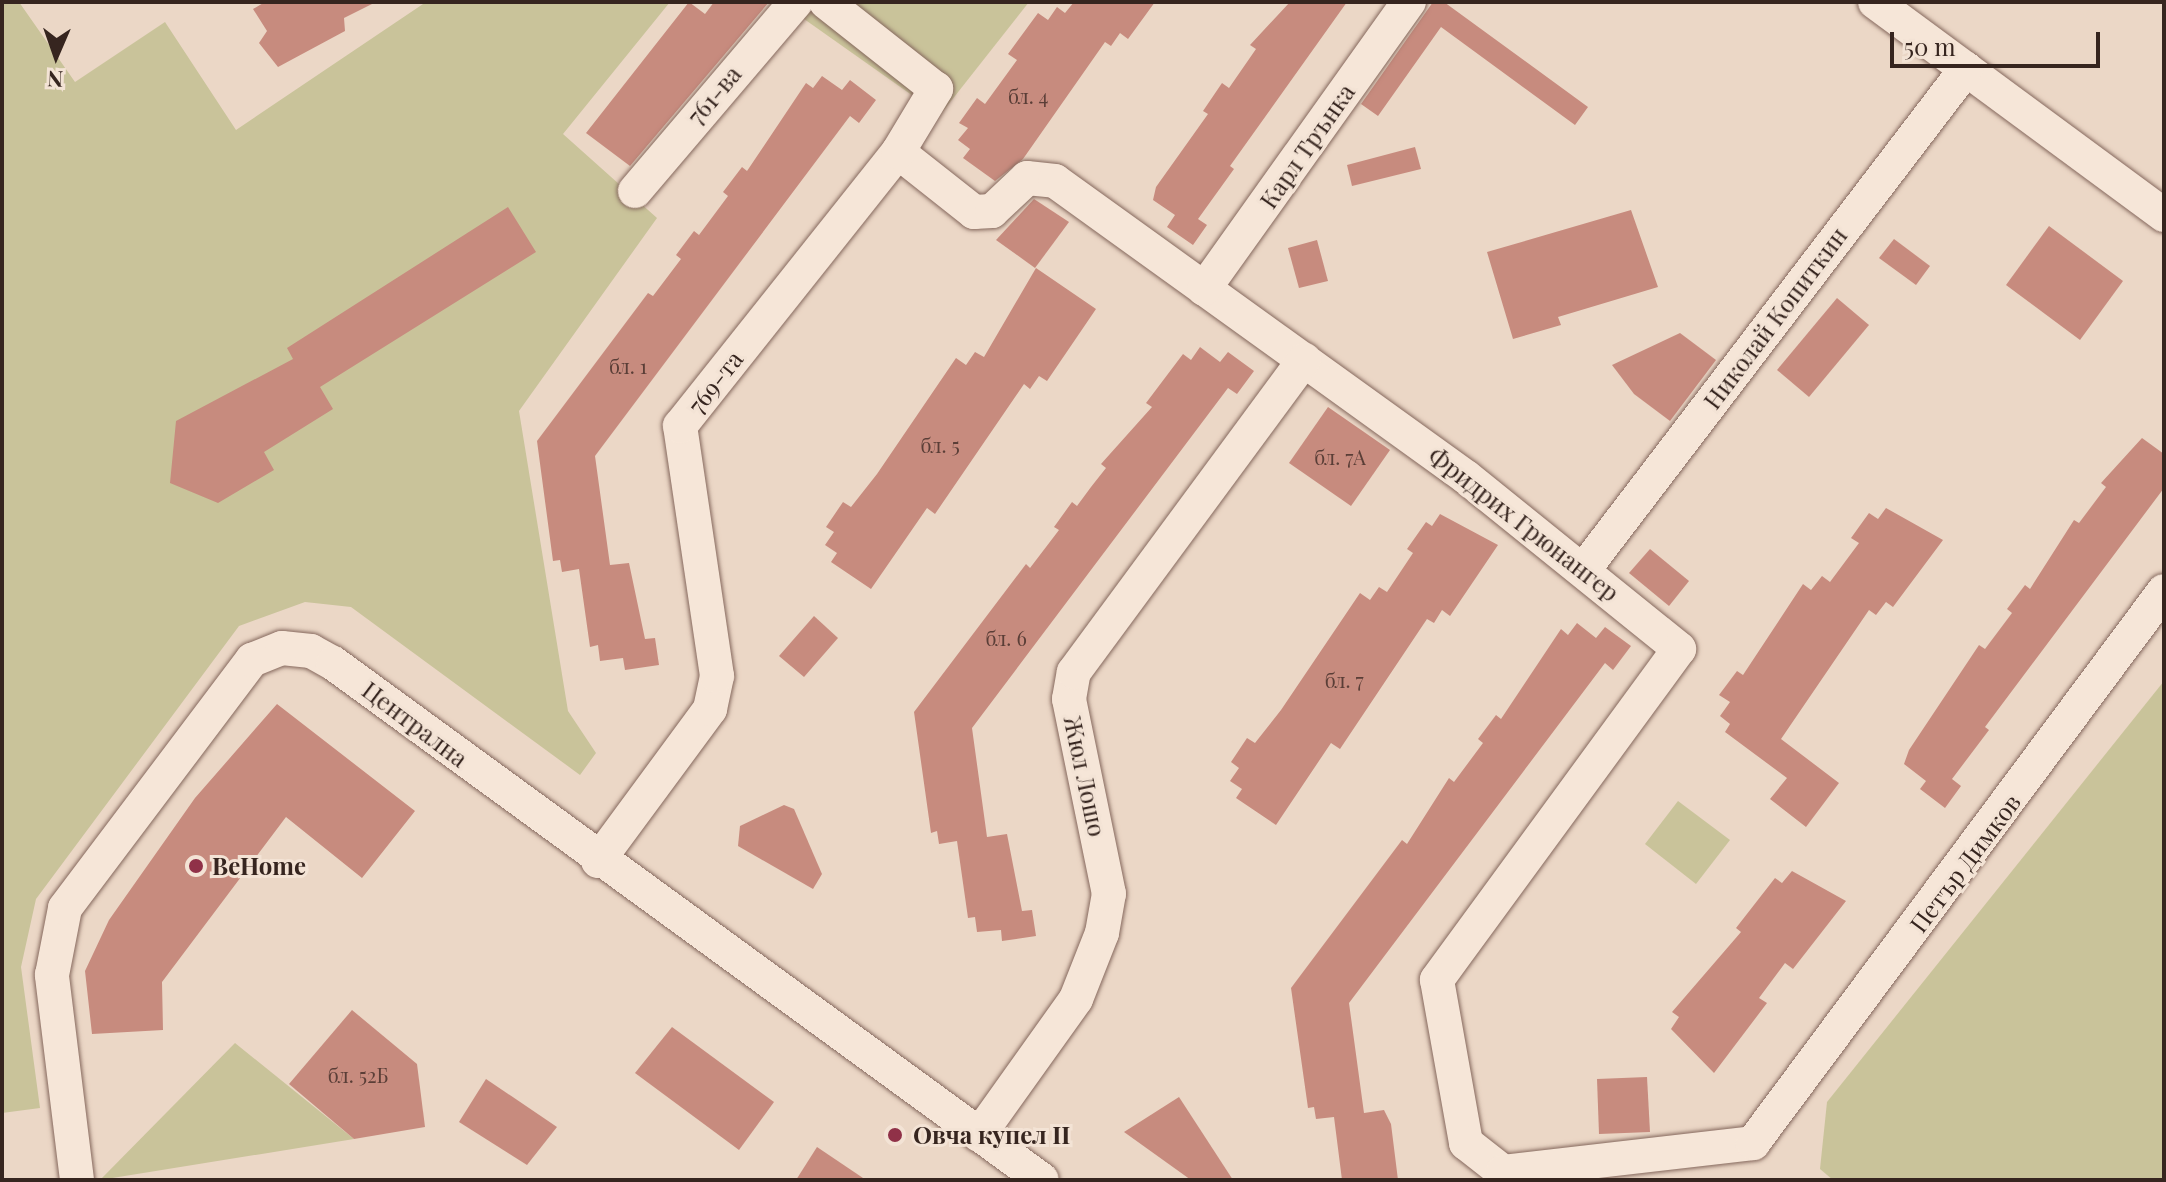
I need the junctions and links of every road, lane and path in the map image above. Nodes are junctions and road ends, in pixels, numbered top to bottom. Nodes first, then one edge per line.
1 (796, 2) edge
2 (826, 2) edge
3 (1409, 2) edge
4 (1875, 2) edge
5 (1966, 69) junction
6 (898, 152) junction
7 (635, 191) dead end
8 (2164, 215) edge
9 (1204, 289) junction
10 (1304, 360) junction
11 (1585, 568) junction
12 (2164, 591) edge
13 (598, 861) junction
14 (1762, 1133) joint
15 (979, 1135) junction
16 (77, 1180) edge
17 (1042, 1180) edge

1 - 7 street, 761-ва
2 - 6 street
3 - 9 street, Карл Трънка
4 - 5 street
5 - 8 street
5 - 11 street, Николай Копиткин
6 - 9 street, Фридрих Грюнангер
6 - 13 street, 769-та
9 - 10 street, Фридрих Грюнангер
10 - 11 street, Фридрих Грюнангер
10 - 15 street, Жюл Лошо
11 - 14 street, Фридрих Грюнангер
12 - 14 street, Петър Димков
13 - 15 street, Централна
13 - 16 street, Централна
15 - 17 street, Централна

